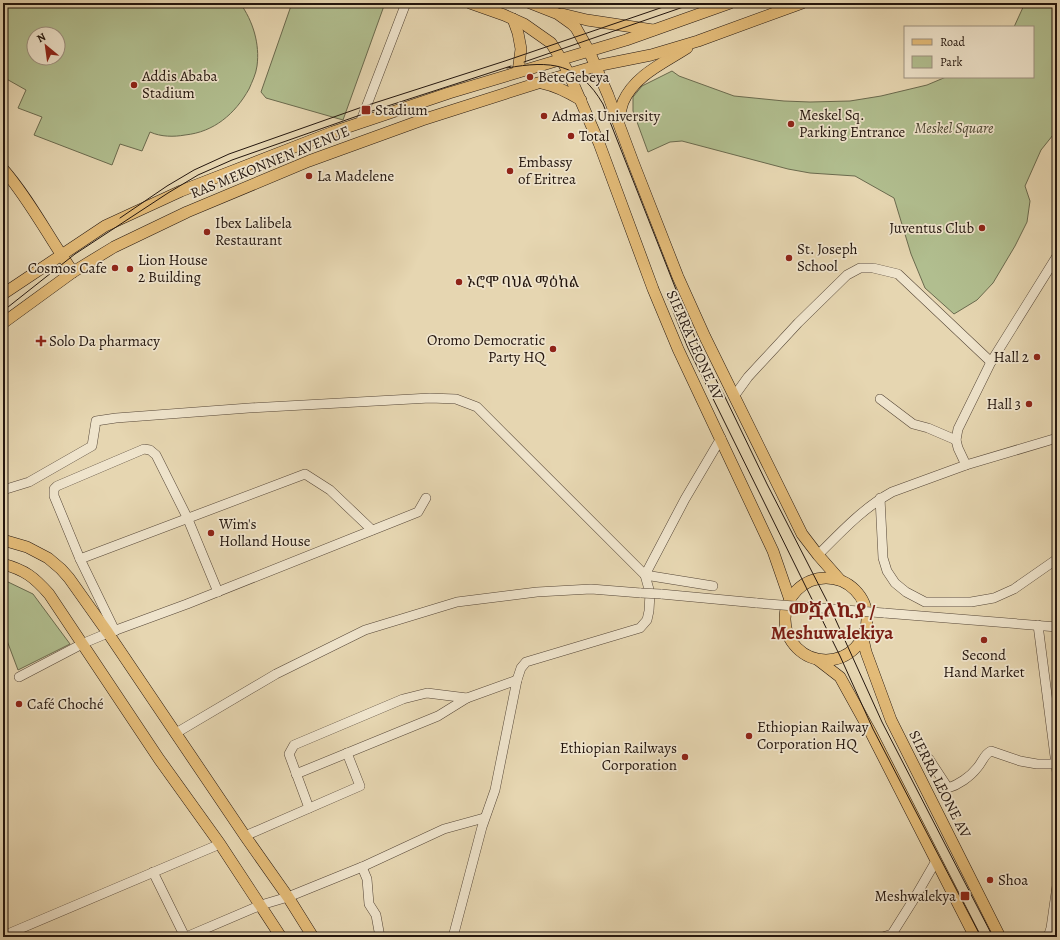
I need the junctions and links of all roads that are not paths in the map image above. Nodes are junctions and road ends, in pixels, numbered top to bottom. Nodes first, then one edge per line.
1 (406, 3) edge
2 (470, 3) edge
3 (530, 3) edge
4 (730, 3) edge
5 (802, 3) edge
6 (558, 14) junction
7 (514, 19) junction
8 (654, 30) junction
9 (698, 41) junction
10 (589, 51) junction
11 (561, 59) junction
12 (596, 66) junction
13 (518, 72) junction
14 (569, 74) junction
15 (538, 83) junction
16 (581, 100) junction
17 (618, 121) junction
18 (360, 123) junction
19 (3, 169) edge
20 (61, 255) junction
21 (1057, 256) edge
22 (73, 272) junction
23 (3, 294) edge
24 (3, 323) edge
25 (991, 362) junction
26 (735, 395) junction
27 (880, 399) dead end
28 (720, 438) junction
29 (1057, 438) edge
30 (956, 440) junction
31 (966, 465) junction
32 (3, 490) edge
33 (426, 498) dead end
34 (880, 498) junction
35 (187, 517) junction
36 (372, 530) junction
37 (3, 540) edge
38 (818, 556) junction
39 (80, 558) junction
40 (1057, 559) edge
41 (3, 564) edge
42 (645, 575) junction
43 (840, 580) junction
44 (714, 586) dead end
45 (218, 592) junction
46 (790, 600) junction
47 (1038, 625) junction
48 (1057, 627) edge
49 (111, 632) junction
50 (863, 639) junction
51 (84, 643) junction
52 (818, 660) junction
53 (18, 677) dead end
54 (517, 680) junction
55 (467, 698) junction
56 (176, 733) junction
57 (347, 753) junction
58 (929, 759) dead end
59 (1056, 768) edge
60 (296, 774) junction
61 (309, 808) junction
62 (484, 818) junction
63 (245, 836) junction
64 (220, 844) junction
65 (936, 861) junction
66 (362, 867) junction
67 (153, 872) junction
68 (1057, 886) edge
69 (288, 897) junction
70 (261, 905) junction
71 (1052, 932) edge
72 (16, 934) edge
73 (3, 936) edge
74 (186, 937) edge
75 (281, 937) edge
76 (313, 937) edge
77 (380, 937) edge
78 (453, 937) edge
79 (883, 937) edge
80 (975, 937) edge
81 (1000, 937) edge

1 - 18 street
2 - 7 main road, SIERRA LEONE AV
3 - 6 main road
4 - 8 main road, RAS MEKONNEN AVENUE
5 - 9 main road
6 - 8 main road
6 - 10 main road
7 - 11 main road, SIERRA LEONE AV
7 - 13 main road
8 - 10 main road, RAS MEKONNEN AVENUE
9 - 12 main road, RAS MEKONNEN AVENUE
9 - 17 main road
10 - 11 main road, RAS MEKONNEN AVENUE
10 - 12 main road
11 - 13 main road, RAS MEKONNEN AVENUE
11 - 14 main road, SIERRA LEONE AV
12 - 14 main road, RAS MEKONNEN AVENUE
12 - 17 main road
13 - 18 main road, RAS MEKONNEN AVENUE
14 - 15 main road, RAS MEKONNEN AVENUE
14 - 16 main road, SIERRA LEONE AV
15 - 16 main road
15 - 22 main road, RAS MEKONNEN AVENUE
16 - 28 main road, SIERRA LEONE AV
17 - 26 main road
18 - 20 main road, RAS MEKONNEN AVENUE
19 - 20 main road
20 - 22 main road
20 - 23 main road, RAS MEKONNEN AVENUE
21 - 25 street
22 - 24 main road, RAS MEKONNEN AVENUE
25 - 26 street
25 - 30 street
26 - 38 main road
27 - 30 street
28 - 42 street
28 - 46 main road, SIERRA LEONE AV
29 - 31 street
30 - 31 street
31 - 34 street
32 - 42 street
33 - 36 street
34 - 38 street
34 - 40 street
35 - 36 street
35 - 39 street
35 - 39 street
35 - 45 street
36 - 45 street
37 - 49 main road
38 - 43 main road
39 - 49 street
41 - 51 main road
42 - 44 street
42 - 54 street
43 - 46 main road
43 - 50 main road
45 - 49 street
46 - 52 main road
47 - 48 street
47 - 56 street, bridge
47 - 59 street
49 - 51 street
49 - 56 main road
50 - 52 main road
50 - 81 main road, SIERRA LEONE AV
51 - 53 street
51 - 64 main road
52 - 65 main road
54 - 55 street
54 - 62 street
55 - 57 street
55 - 60 street
56 - 63 main road
57 - 60 street
57 - 61 street
58 - 59 street
60 - 61 street
61 - 63 street
62 - 66 street
62 - 78 street
63 - 69 main road
64 - 67 street
64 - 70 main road
65 - 79 street
65 - 80 main road
66 - 69 street
66 - 77 street
67 - 72 street
67 - 74 street
68 - 71 street
69 - 70 street
69 - 76 main road
70 - 74 street
70 - 75 main road
72 - 73 street

